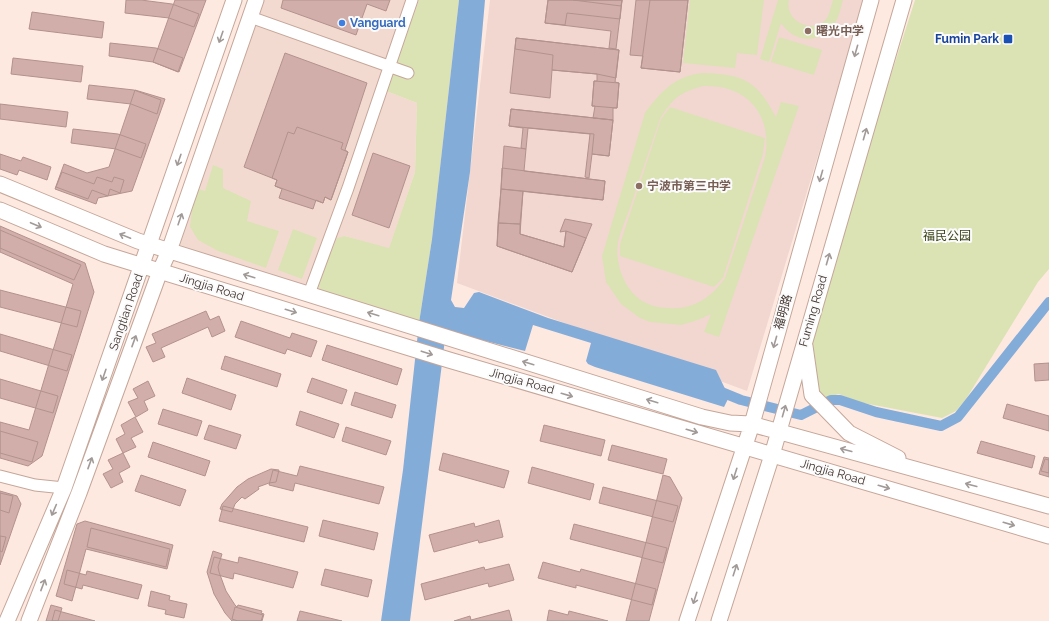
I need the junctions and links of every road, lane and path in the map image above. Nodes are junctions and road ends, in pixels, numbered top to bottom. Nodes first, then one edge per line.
1 (234, 0) edge
2 (256, 0) edge
3 (412, 0) edge
4 (871, 0) edge
5 (904, 0) edge
6 (250, 17) junction
7 (389, 67) junction
8 (408, 73) dead end
9 (0, 184) edge
10 (0, 210) edge
11 (150, 245) junction
12 (169, 251) junction
13 (142, 266) junction
14 (160, 271) junction
15 (309, 294) junction
16 (804, 340) junction
17 (751, 424) junction
18 (778, 431) junction
19 (744, 447) junction
20 (772, 455) junction
21 (930, 474) junction
22 (0, 476) edge
23 (64, 488) junction
24 (1049, 506) edge
25 (1049, 536) edge
26 (7, 621) edge
27 (29, 621) edge
28 (687, 621) edge
29 (719, 621) edge

1 -> 11 main road, Sangtian Road
2 - 6 main road, Sangtian Road
3 - 7 street
4 -> 17 main road, 福明路
16 -> 5 main road, Fuming Road
6 - 7 street
12 -> 6 main road, Sangtian Road
7 - 8 street
7 - 15 street
11 -> 9 main road, Jingjia Road
10 -> 13 main road, Jingjia Road
11 - 12 main road, Jingjia Road
11 - 13 main road, Sangtian Road
12 - 14 main road, Sangtian Road
15 -> 12 main road, Jingjia Road
13 - 14 main road, Jingjia Road
13 -> 23 main road, Sangtian Road
14 -> 19 main road, Jingjia Road
27 -> 14 main road, Sangtian Road
17 -> 15 main road, Jingjia Road
18 -> 16 main road, Fuming Road
16 - 21 main road
17 - 18 main road, Jingjia Road
17 - 19 main road, 福明路
18 - 20 main road, Fuming Road
21 -> 18 main road, Jingjia Road
19 - 20 main road, Jingjia Road
19 -> 28 main road, 福明路
20 -> 25 main road, Jingjia Road
29 -> 20 main road, Fuming Road
24 -> 21 main road, Jingjia Road
22 - 23 street
23 -> 26 main road, Sangtian Road

